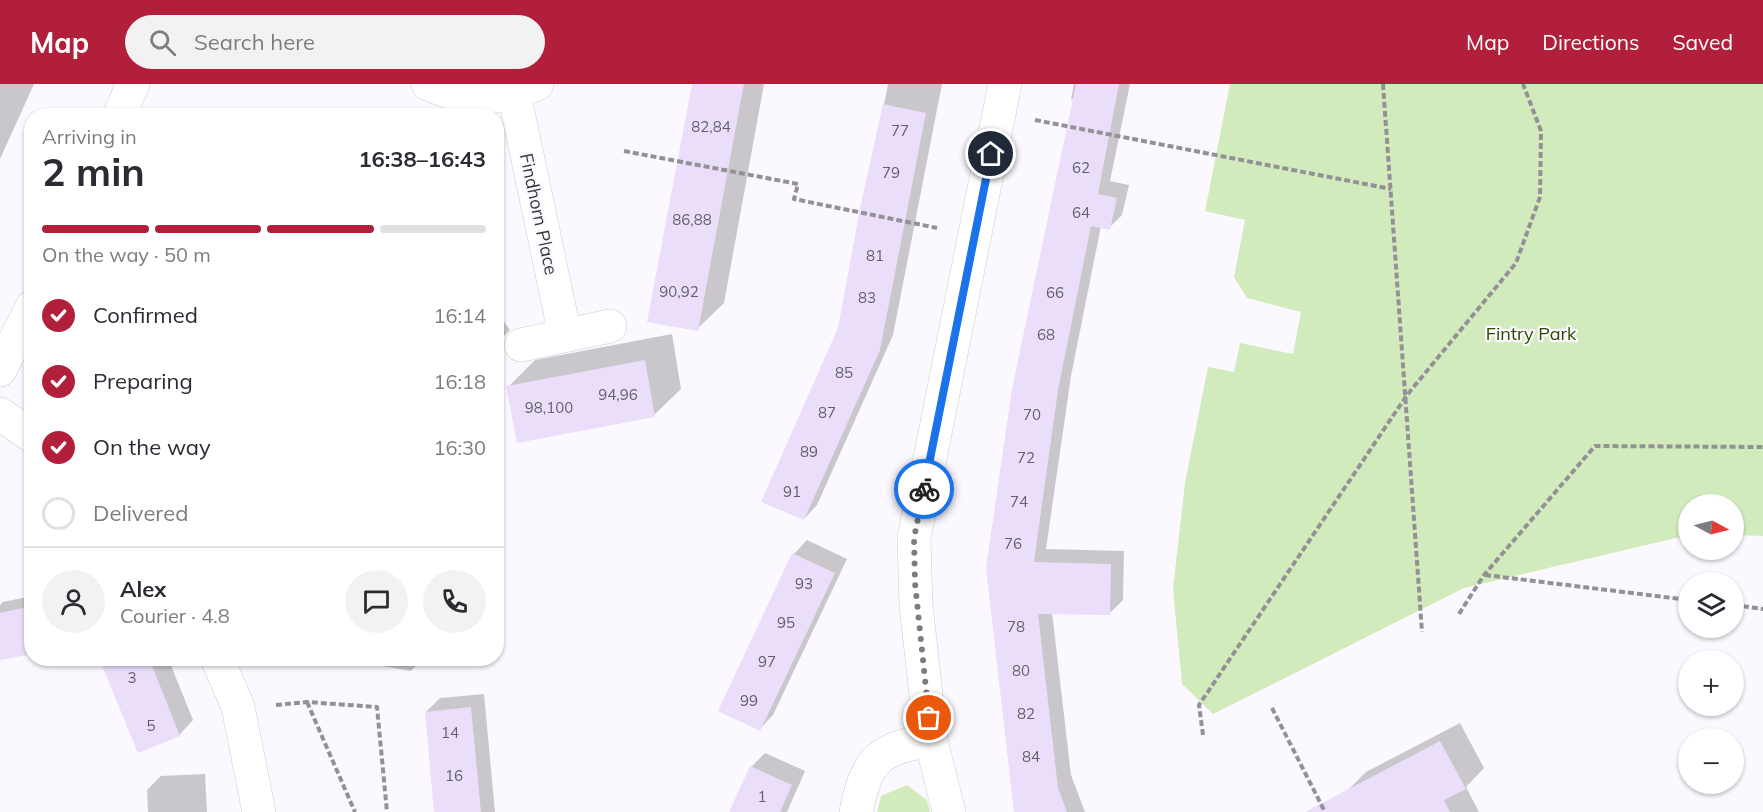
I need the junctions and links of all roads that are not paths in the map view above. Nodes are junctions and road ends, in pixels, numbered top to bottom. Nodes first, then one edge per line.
1 (133, 84) edge
2 (428, 84) edge
3 (525, 89) edge
4 (1002, 99) edge
5 (122, 108) edge
6 (24, 323) edge
7 (610, 326) dead end
8 (565, 335) junction
9 (521, 345) dead end
10 (0, 370) edge
11 (0, 414) edge
12 (24, 430) edge
13 (220, 666) edge
14 (932, 740) junction
15 (259, 812) edge
16 (856, 812) edge
17 (949, 812) edge

1 - 5 street
2 - 3 street, Findhorn Place
3 - 8 street, Findhorn Place
4 - 14 street
6 - 10 street
7 - 8 street
8 - 9 street
11 - 12 street
13 - 15 street
14 - 16 street
14 - 17 street

